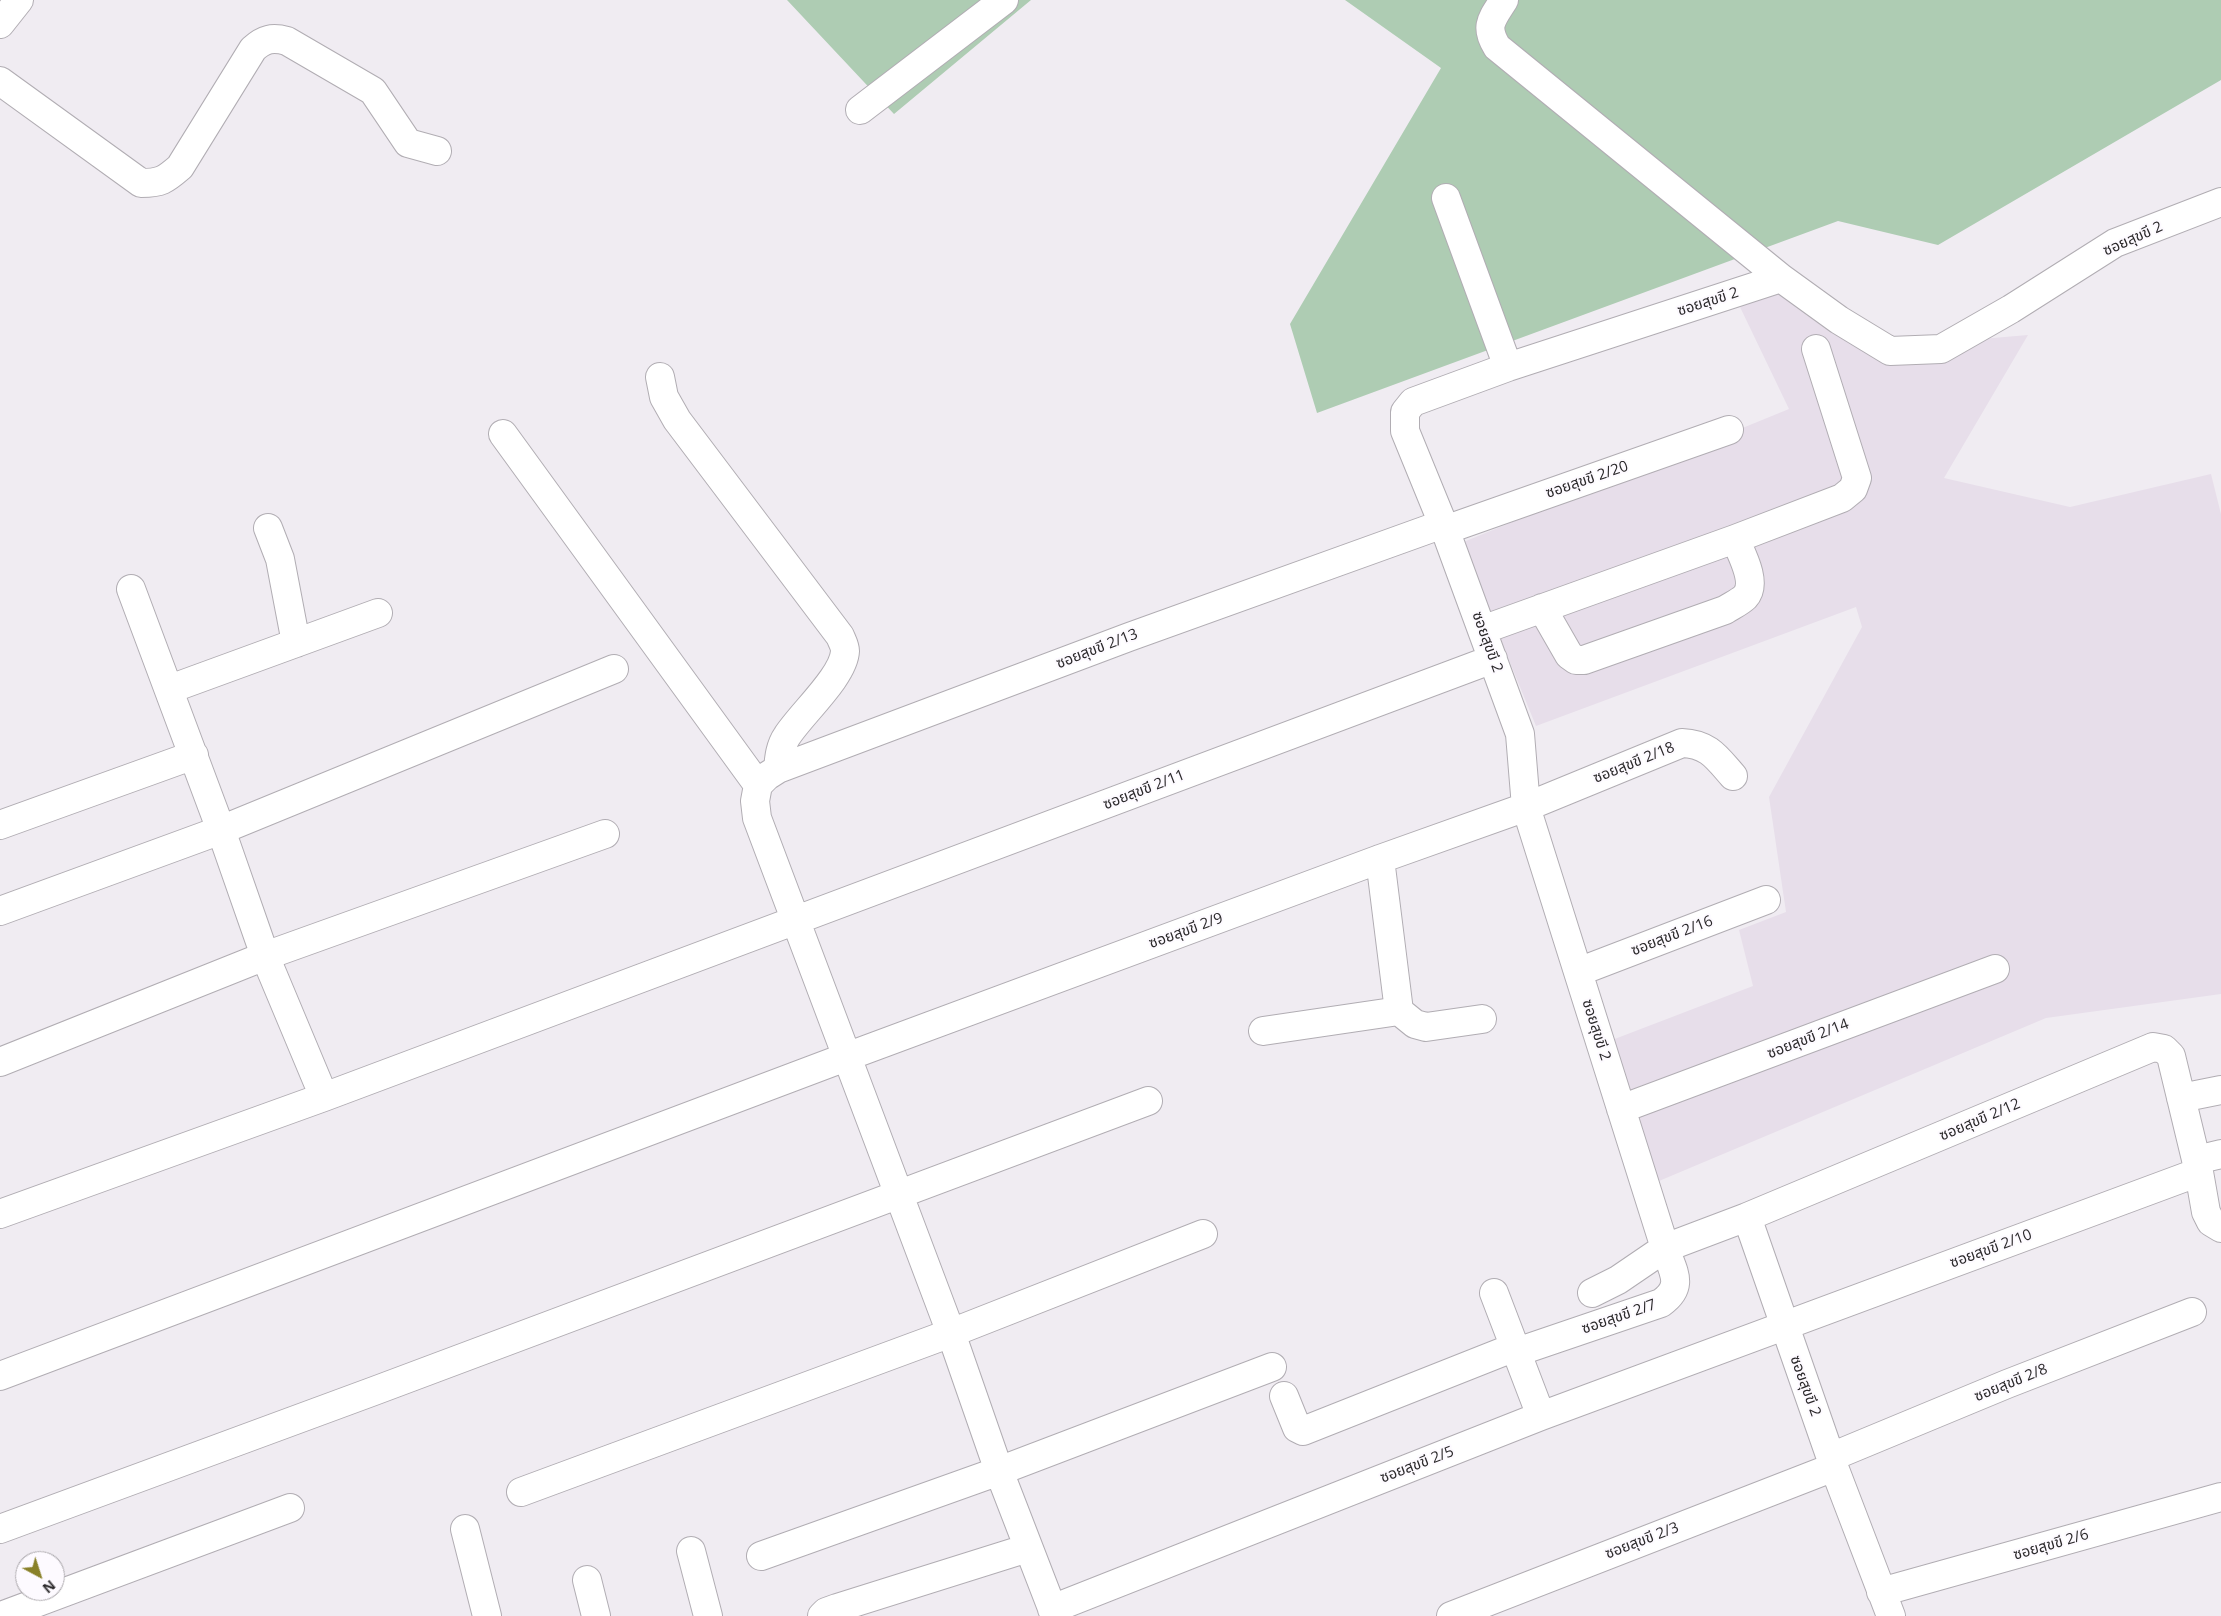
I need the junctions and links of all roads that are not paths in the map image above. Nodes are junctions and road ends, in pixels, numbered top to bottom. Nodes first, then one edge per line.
1 (19, 0) edge
2 (1004, 0) edge
3 (1504, 0) edge
4 (0, 24) edge
5 (4, 93) edge
6 (860, 110) dead end
7 (437, 151) dead end
8 (1446, 198) dead end
9 (2221, 202) edge
10 (1781, 278) junction
11 (1816, 349) dead end
12 (1508, 367) junction
13 (660, 377) dead end
14 (1730, 430) dead end
15 (503, 434) dead end
16 (1444, 527) junction
17 (268, 528) dead end
18 (1735, 539) junction
19 (132, 589) dead end
20 (1542, 608) junction
21 (378, 613) dead end
22 (1482, 630) junction
23 (296, 643) junction
24 (1493, 659) junction
25 (614, 669) dead end
26 (170, 690) junction
27 (194, 755) junction
28 (1733, 776) dead end
29 (768, 777) junction
30 (1526, 807) junction
31 (0, 825) edge
32 (221, 830) junction
33 (605, 834) dead end
34 (1380, 859) junction
35 (1766, 900) dead end
36 (0, 911) edge
37 (794, 921) junction
38 (265, 956) junction
39 (1995, 969) dead end
40 (1578, 972) junction
41 (1399, 1011) junction
42 (1482, 1019) dead end
43 (1263, 1031) dead end
44 (846, 1057) junction
45 (0, 1062) edge
46 (2221, 1090) edge
47 (324, 1097) junction
48 (2182, 1098) junction
49 (1148, 1101) dead end
50 (1621, 1109) junction
51 (2205, 1162) edge
52 (898, 1195) junction
53 (0, 1214) edge
54 (1747, 1217) junction
55 (2221, 1228) edge
56 (1203, 1234) dead end
57 (1665, 1248) junction
58 (1494, 1293) dead end
59 (1592, 1293) dead end
60 (2192, 1312) dead end
61 (1784, 1327) junction
62 (951, 1333) junction
63 (1516, 1350) junction
64 (1272, 1367) dead end
65 (0, 1376) edge
66 (1284, 1396) dead end
67 (1541, 1416) junction
68 (1832, 1462) junction
69 (999, 1471) junction
70 (521, 1492) dead end
71 (2221, 1497) edge
72 (290, 1508) dead end
73 (0, 1529) edge
74 (465, 1529) dead end
75 (1028, 1548) junction
76 (691, 1550) dead end
77 (761, 1556) dead end
78 (587, 1580) dead end
79 (1883, 1608) edge
80 (1053, 1612) edge
81 (1, 1616) edge
82 (487, 1616) edge
83 (596, 1616) edge
84 (708, 1616) edge
85 (822, 1616) edge
86 (1450, 1616) edge

1 - 4 street
2 - 6 street
3 - 10 street
5 - 7 street
8 - 12 street
9 - 10 street, ซอยสุขขี 2
10 - 12 street, ซอยสุขขี 2
11 - 18 street
12 - 16 street, ซอยสุขขี 2
13 - 29 street
14 - 16 street, ซอยสุขขี 2/20
15 - 29 street
16 - 22 street, ซอยสุขขี 2
16 - 29 street, ซอยสุขขี 2/13
17 - 23 street
18 - 20 street
18 - 20 street
19 - 26 street
20 - 22 street
21 - 23 street
22 - 24 street, ซอยสุขขี 2
23 - 26 street
24 - 30 street, ซอยสุขขี 2
24 - 37 street, ซอยสุขขี 2/11
25 - 32 street
26 - 27 street
27 - 31 street
27 - 32 street
28 - 30 street, ซอยสุขขี 2/18
29 - 37 street
30 - 34 street, ซอยสุขขี 2/9
30 - 40 street, ซอยสุขขี 2
32 - 36 street
32 - 38 street
33 - 38 street
34 - 41 street
34 - 44 street, ซอยสุขขี 2/9
35 - 40 street, ซอยสุขขี 2/16
37 - 44 street
37 - 47 street, ซอยสุขขี 2/11
38 - 45 street
38 - 47 street
39 - 50 street, ซอยสุขขี 2/14
40 - 50 street, ซอยสุขขี 2
41 - 42 street
41 - 43 street
44 - 52 street
44 - 65 street, ซอยสุขขี 2/9
46 - 48 street
47 - 53 street, ซอยสุขขี 2/11
48 - 51 street, ซอยสุขขี 2/12
48 - 54 street, ซอยสุขขี 2/12
49 - 52 street
50 - 57 street, ซอยสุขขี 2
51 - 55 street, ซอยสุขขี 2/12
51 - 61 street, ซอยสุขขี 2/10
52 - 62 street
52 - 73 street
54 - 57 street
54 - 61 street, ซอยสุขขี 2
56 - 62 street
57 - 59 street
57 - 63 street, ซอยสุขขี 2/7
58 - 63 street
60 - 68 street, ซอยสุขขี 2/8
61 - 67 street, ซอยสุขขี 2/5
61 - 68 street, ซอยสุขขี 2
62 - 69 street
62 - 70 street
63 - 66 street
63 - 67 street
64 - 69 street
67 - 80 street, ซอยสุขขี 2/5
68 - 79 street, ซอยสุขขี 2
68 - 86 street, ซอยสุขขี 2/3
69 - 75 street
69 - 77 street
71 - 79 street, ซอยสุขขี 2/6
72 - 81 street
74 - 82 street
75 - 80 street
75 - 85 street
76 - 84 street
78 - 83 street

